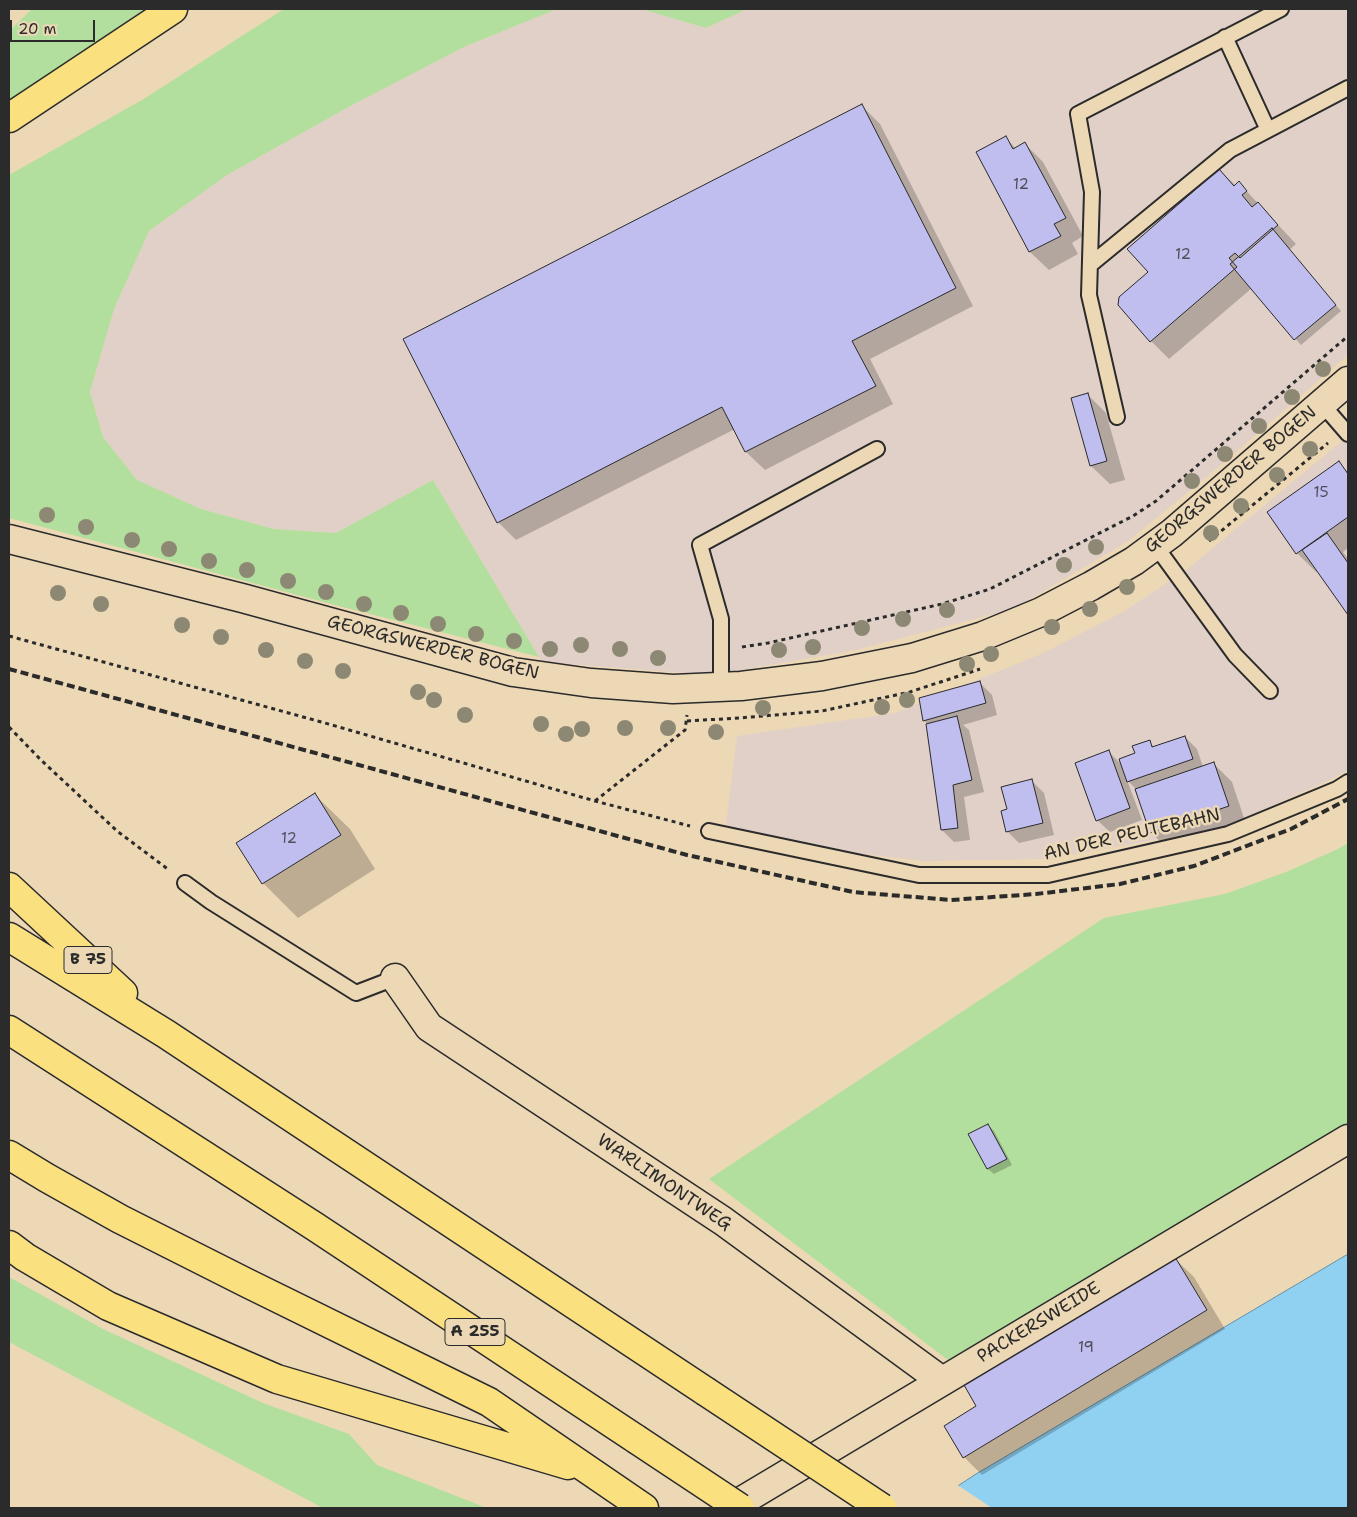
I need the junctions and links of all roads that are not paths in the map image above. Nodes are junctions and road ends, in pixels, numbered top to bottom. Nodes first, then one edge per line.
1 (173, 9) edge
2 (1281, 9) edge
3 (1225, 37) junction
4 (1348, 88) edge
5 (9, 118) edge
6 (1268, 130) junction
7 (1090, 265) junction
8 (1348, 382) edge
9 (1322, 404) junction
10 (1117, 417) dead end
11 (1348, 434) edge
12 (877, 449) dead end
13 (9, 539) edge
14 (1155, 545) junction
15 (721, 687) junction
16 (1270, 691) dead end
17 (1348, 782) edge
18 (709, 831) road end
19 (185, 883) road end
20 (9, 886) edge
21 (9, 937) edge
22 (395, 978) joint
23 (9, 1030) edge
24 (166, 1034) junction
25 (1348, 1139) edge
26 (9, 1155) edge
27 (9, 1245) edge
28 (942, 1381) junction
29 (589, 1472) junction
30 (644, 1508) edge
31 (730, 1508) edge
32 (740, 1508) edge
33 (882, 1508) edge

1 - 5 highway
2 - 3 lane
3 - 6 lane
3 - 7 lane
4 - 6 lane
6 - 7 lane
7 - 10 lane
8 - 9 street, GEORGSWERDER BOGEN
9 - 11 lane
9 - 14 street, GEORGSWERDER BOGEN
12 - 15 lane
13 - 15 street, GEORGSWERDER BOGEN
14 - 15 street, GEORGSWERDER BOGEN
14 - 16 lane
17 - 18 lane, AN DER PEUTEBAHN
19 - 22 lane
20 - 24 highway, B 75
21 - 24 highway
22 - 28 street, WARLIMONTWEG
23 - 32 highway, A 255, bridge
24 - 33 highway, bridge
25 - 28 street, PACKERSWEIDE
26 - 29 highway
27 - 29 highway
28 - 31 street, PACKERSWEIDE
29 - 30 highway

